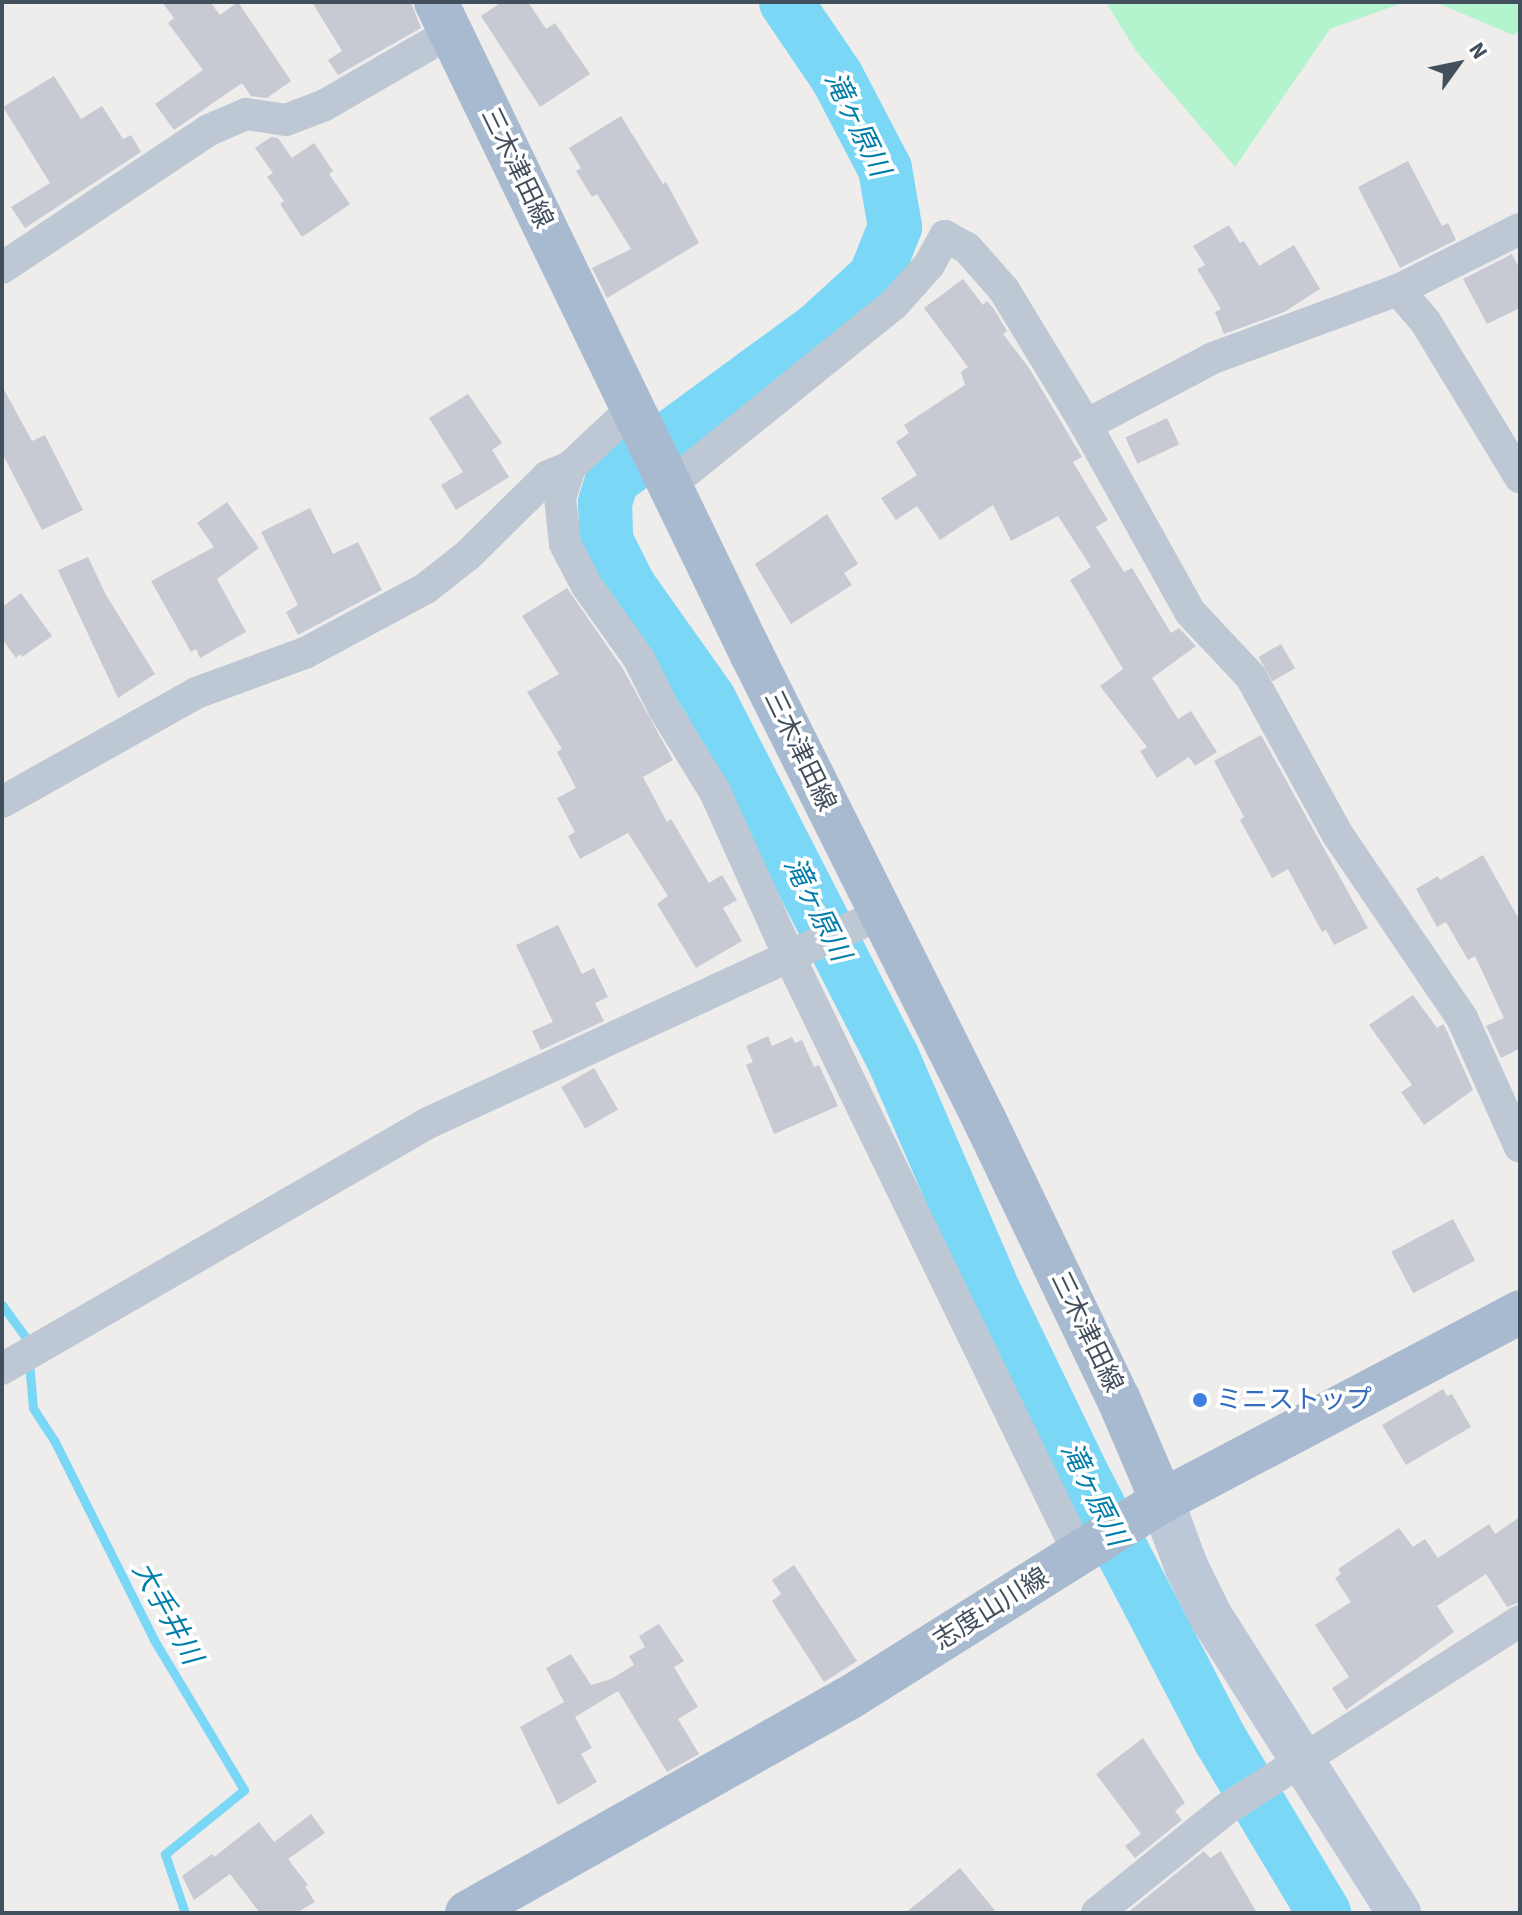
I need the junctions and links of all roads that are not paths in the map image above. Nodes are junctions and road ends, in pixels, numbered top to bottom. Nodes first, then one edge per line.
1 (444, 17) edge
2 (1520, 229) edge
3 (2, 268) edge
4 (1398, 290) junction
5 (639, 418) junction
6 (1086, 425) junction
7 (570, 467) junction
8 (1520, 477) edge
9 (670, 480) junction
10 (2, 802) edge
11 (872, 917) junction
12 (797, 952) junction
13 (1520, 1147) edge
14 (1520, 1312) edge
15 (2, 1369) edge
16 (1150, 1509) junction
17 (1084, 1551) junction
18 (1520, 1621) edge
19 (1301, 1760) junction
20 (467, 1913) edge
21 (1097, 1913) edge
22 (1399, 1913) edge

1 - 3 street
1 - 5 main road, 三木津田線
2 - 4 street
4 - 6 street
4 - 8 street
5 - 7 street
5 - 9 main road, 三木津田線
6 - 9 street
6 - 13 street
7 - 10 street
7 - 12 street
9 - 11 main road, 三木津田線
11 - 12 street
11 - 16 main road, 三木津田線
12 - 15 street
12 - 17 street
14 - 16 main road, 志度山川線
16 - 17 main road, 志度山川線
16 - 19 street
17 - 20 main road, 志度山川線
18 - 19 street
19 - 21 street
19 - 22 street

